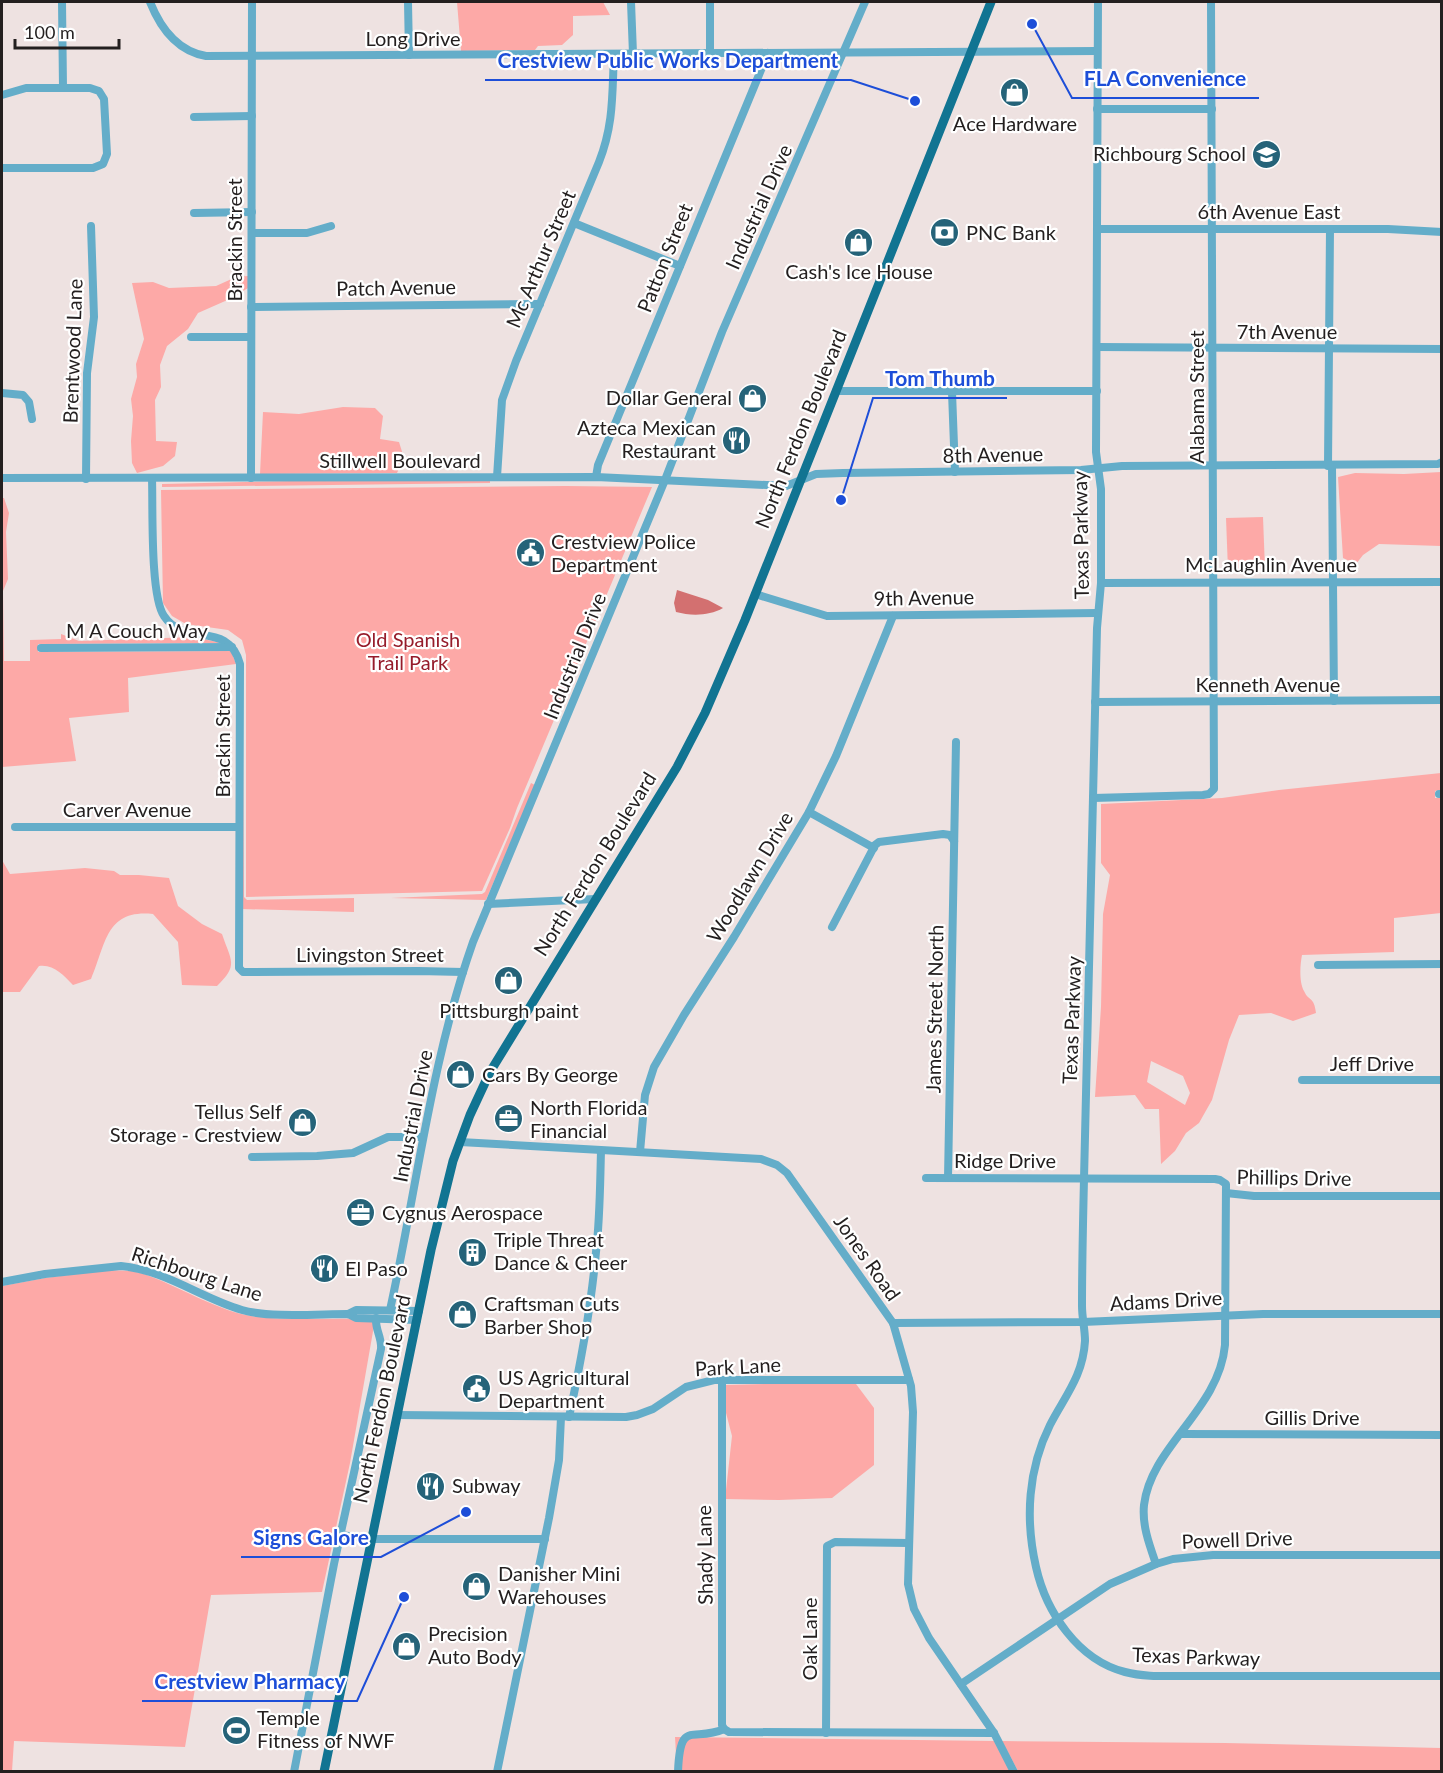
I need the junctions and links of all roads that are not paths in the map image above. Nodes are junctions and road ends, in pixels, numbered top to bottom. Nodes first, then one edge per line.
1 (62, 2) edge
2 (150, 2) edge
3 (252, 2) edge
4 (408, 2) edge
5 (631, 2) edge
6 (710, 2) edge
7 (865, 2) edge
8 (991, 2) edge
9 (1098, 2) edge
10 (1211, 2) edge
11 (1097, 51) junction
12 (844, 52) junction
13 (969, 52) junction
14 (768, 53) junction
15 (614, 54) junction
16 (633, 54) junction
17 (710, 54) junction
18 (409, 55) junction
19 (252, 56) junction
20 (63, 88) junction
21 (2, 95) edge
22 (1097, 109) junction
23 (1212, 109) junction
24 (252, 116) junction
25 (194, 117) dead end
26 (2, 168) edge
27 (252, 212) junction
28 (194, 213) dead end
29 (574, 223) junction
30 (91, 226) dead end
31 (331, 226) dead end
32 (1212, 228) junction
33 (1097, 229) junction
34 (1330, 229) junction
35 (252, 232) junction
36 (1442, 232) edge
37 (680, 266) junction
38 (540, 304) junction
39 (251, 307) junction
40 (191, 337) dead end
41 (251, 337) junction
42 (1097, 348) junction
43 (1213, 348) junction
44 (1329, 349) junction
45 (1442, 350) edge
46 (836, 391) junction
47 (1097, 391) junction
48 (952, 392) junction
49 (2, 393) edge
50 (32, 419) dead end
51 (1442, 462) edge
52 (1214, 466) junction
53 (1330, 466) junction
54 (1097, 469) junction
55 (955, 472) junction
56 (497, 477) junction
57 (596, 477) junction
58 (2, 478) edge
59 (152, 478) junction
60 (251, 478) junction
61 (86, 479) junction
62 (665, 480) junction
63 (798, 482) junction
64 (1214, 582) junction
65 (1333, 582) junction
66 (1442, 582) edge
67 (1101, 583) junction
68 (755, 594) junction
69 (1097, 613) junction
70 (893, 616) junction
71 (232, 647) junction
72 (41, 648) dead end
73 (1442, 700) edge
74 (1334, 701) junction
75 (1095, 702) junction
76 (1215, 702) junction
77 (956, 742) dead end
78 (1093, 798) junction
79 (810, 812) junction
80 (15, 827) dead end
81 (239, 827) junction
82 (954, 841) junction
83 (874, 848) junction
84 (595, 899) junction
85 (488, 904) junction
86 (832, 927) dead end
87 (1318, 964) dead end
88 (1442, 964) edge
89 (277, 971) joint
90 (463, 972) junction
91 (1302, 1080) dead end
92 (1442, 1080) edge
93 (423, 1137) junction
94 (460, 1142) junction
95 (601, 1151) junction
96 (640, 1152) junction
97 (252, 1157) dead end
98 (926, 1178) dead end
99 (948, 1178) junction
100 (1084, 1178) junction
101 (1226, 1193) junction
102 (1442, 1196) edge
103 (2, 1282) edge
104 (390, 1310) junction
105 (348, 1314) junction
106 (1225, 1314) junction
107 (1442, 1314) edge
108 (418, 1315) junction
109 (376, 1318) junction
110 (1083, 1322) junction
111 (893, 1323) junction
112 (722, 1380) junction
113 (909, 1380) junction
114 (398, 1415) junction
115 (565, 1417) junction
116 (1182, 1434) junction
117 (1442, 1435) edge
118 (341, 1535) junction
119 (371, 1539) junction
120 (544, 1539) junction
121 (909, 1543) junction
122 (1442, 1555) edge
123 (1156, 1564) junction
124 (1058, 1620) junction
125 (1442, 1676) edge
126 (961, 1684) junction
127 (724, 1729) junction
128 (826, 1733) junction
129 (994, 1733) junction
130 (294, 1772) edge
131 (324, 1772) edge
132 (498, 1772) edge
133 (678, 1772) edge
134 (1014, 1772) edge

1 - 20 street
2 - 19 street, Long Drive
3 - 19 street, Brackin Street
4 - 18 street
5 - 16 street
6 - 17 street
7 - 12 street, Industrial Drive
8 - 13 main road, North Ferdon Boulevard
9 - 11 street, Texas Parkway
10 - 23 street, Alabama Street
11 - 13 street, Long Drive
11 - 22 street, Texas Parkway
12 - 13 street, Long Drive
12 - 14 street, Long Drive
12 - 62 street, Industrial Drive
13 - 46 main road, North Ferdon Boulevard
14 - 17 street, Long Drive
14 - 37 street, Patton Street
15 - 16 street, Long Drive
15 - 18 street, Long Drive
15 - 29 street, Mc Arthur Street
16 - 17 street, Long Drive
18 - 19 street, Long Drive
19 - 24 street, Brackin Street
20 - 21 street
20 - 26 street
22 - 23 street
22 - 33 street, Texas Parkway
23 - 32 street, Alabama Street
24 - 25 street
24 - 27 street, Brackin Street
27 - 28 street
27 - 35 street, Brackin Street
29 - 37 street
29 - 38 street, Mc Arthur Street
30 - 61 street, Brentwood Lane
31 - 35 street
32 - 33 street, 6th Avenue East
32 - 34 street, 6th Avenue East
32 - 43 street, Alabama Street
33 - 42 street, Texas Parkway
34 - 36 street, 6th Avenue East
34 - 44 street
35 - 39 street, Brackin Street
37 - 57 street, Patton Street
38 - 39 street, Patch Avenue
38 - 56 street, Mc Arthur Street
39 - 41 street, Brackin Street
40 - 41 street
41 - 60 street, Brackin Street
42 - 43 street, 7th Avenue
42 - 47 street, Texas Parkway
43 - 44 street, 7th Avenue
43 - 52 street, Alabama Street
44 - 45 street, 7th Avenue
44 - 53 street
46 - 48 street
46 - 63 main road, North Ferdon Boulevard
47 - 48 street
47 - 54 street, Texas Parkway
48 - 55 street
49 - 50 street
51 - 53 street, 8th Avenue
52 - 53 street, 8th Avenue
52 - 54 street, 8th Avenue
52 - 64 street, Alabama Street
53 - 65 street
54 - 55 street, 8th Avenue
54 - 67 street, Texas Parkway
55 - 63 street, 8th Avenue
56 - 57 street, Stillwell Boulevard
56 - 60 street, Stillwell Boulevard
57 - 62 street, Stillwell Boulevard
58 - 61 street, Stillwell Boulevard
59 - 60 street, Stillwell Boulevard
59 - 61 street, Stillwell Boulevard
59 - 71 street, Brackin Street
62 - 63 street, Stillwell Boulevard
62 - 85 street, Industrial Drive
63 - 68 main road, North Ferdon Boulevard
64 - 65 street, McLaughlin Avenue
64 - 67 street, McLaughlin Avenue
64 - 76 street, Alabama Street
65 - 66 street, McLaughlin Avenue
65 - 74 street
67 - 69 street, Texas Parkway
68 - 70 street, 9th Avenue
68 - 84 main road, North Ferdon Boulevard
69 - 70 street, 9th Avenue
69 - 75 street, Texas Parkway
70 - 79 street, Woodlawn Drive
71 - 72 street, M A Couch Way
71 - 81 street, Brackin Street
73 - 74 street, Kenneth Avenue
74 - 76 street, Kenneth Avenue
75 - 76 street, Kenneth Avenue
75 - 78 street, Texas Parkway
76 - 78 street, Alabama Street
77 - 82 street, James Street North
78 - 100 street, Texas Parkway
79 - 83 street
79 - 96 street, Woodlawn Drive
80 - 81 street, Carver Avenue
81 - 89 street, Brackin Street
82 - 83 street
82 - 99 street, James Street North
83 - 86 street
84 - 85 street
84 - 94 main road, North Ferdon Boulevard
85 - 90 street, Industrial Drive
87 - 88 street
89 - 90 street, Livingston Street
90 - 93 street, Industrial Drive
91 - 92 street, Jeff Drive
93 - 97 street
93 - 104 street, Industrial Drive
94 - 95 street, Jones Road
94 - 108 main road, North Ferdon Boulevard
95 - 96 street, Jones Road
95 - 115 street
96 - 111 street, Jones Road
98 - 99 street, Ridge Drive
99 - 100 street, Ridge Drive
100 - 101 street, Phillips Drive
100 - 110 street, Texas Parkway
101 - 102 street, Phillips Drive
101 - 106 street
103 - 105 street, Richbourg Lane
104 - 105 street, Richbourg Lane
104 - 108 street, Richbourg Lane
105 - 109 street, Richbourg Lane
106 - 107 street, Adams Drive
106 - 110 street, Adams Drive
106 - 116 street
108 - 109 street, Richbourg Lane
108 - 114 main road, North Ferdon Boulevard
109 - 118 street
110 - 111 street, Adams Drive
110 - 124 street, Texas Parkway
111 - 113 street, Jones Road
112 - 113 street, Park Lane
112 - 115 street, Park Lane
112 - 127 street, Shady Lane
113 - 121 street, Jones Road
114 - 115 street, Park Lane
114 - 119 main road, North Ferdon Boulevard
115 - 120 street
116 - 117 street, Gillis Drive
116 - 123 street
118 - 119 street
118 - 130 street
119 - 120 street
119 - 131 main road, North Ferdon Boulevard
120 - 132 street
121 - 126 street, Jones Road
121 - 128 street, Oak Lane
122 - 123 street, Powell Drive
123 - 124 street, Powell Drive
124 - 125 street, Texas Parkway
124 - 126 street, Powell Drive
126 - 129 street, Jones Road
127 - 128 street
127 - 133 street
128 - 129 street
129 - 134 street, Jones Road

